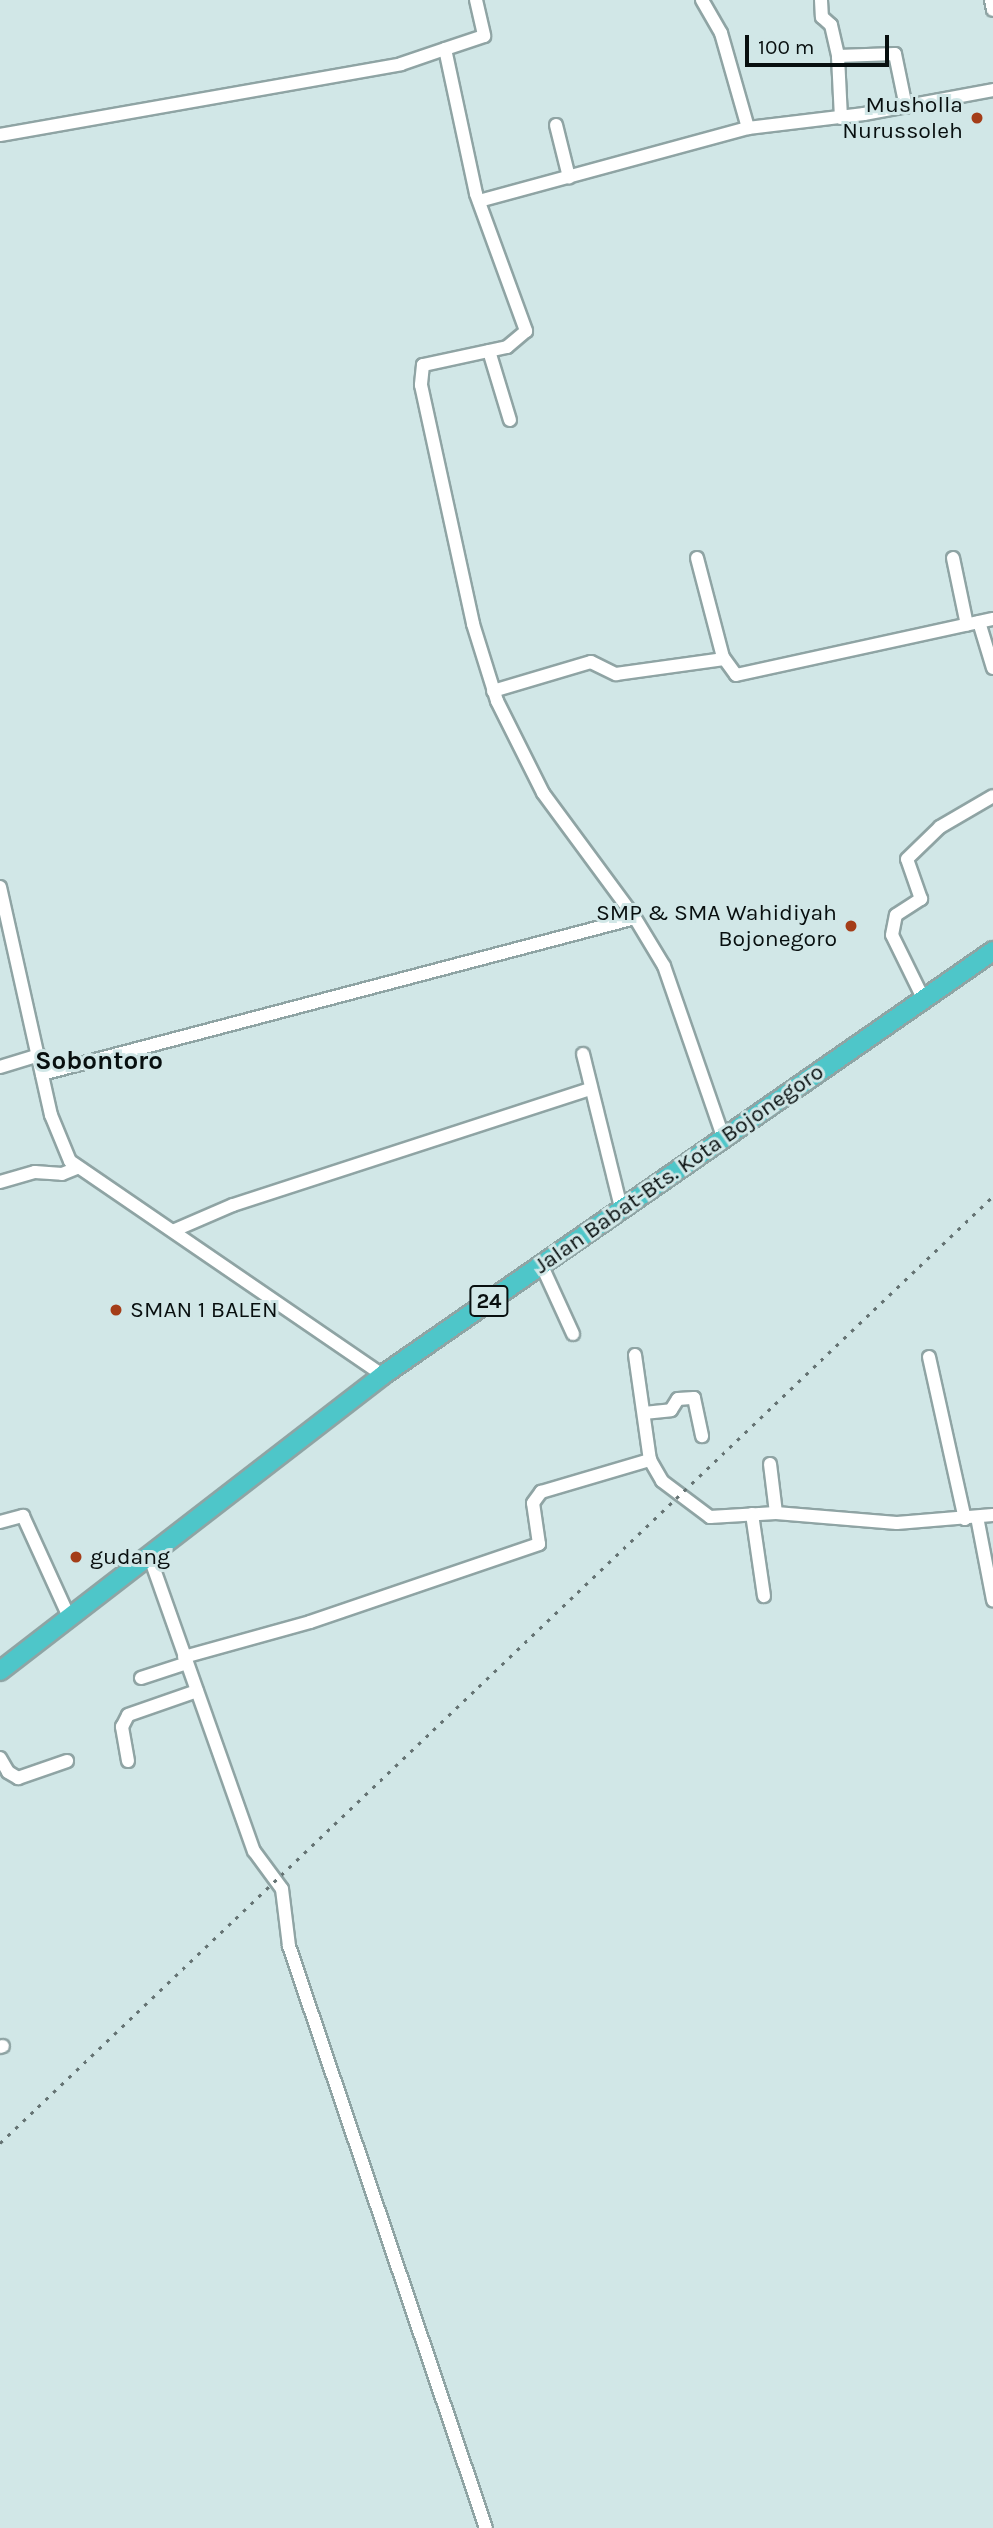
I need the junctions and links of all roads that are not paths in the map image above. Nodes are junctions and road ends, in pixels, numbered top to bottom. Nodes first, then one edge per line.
1 (476, 0) edge
2 (702, 0) edge
3 (821, 0) edge
4 (991, 0) edge
5 (993, 10) edge
6 (445, 49) junction
7 (838, 56) junction
8 (993, 90) edge
9 (906, 107) junction
10 (841, 118) junction
11 (556, 125) dead end
12 (748, 128) junction
13 (0, 135) edge
14 (569, 177) junction
15 (478, 201) junction
16 (489, 351) junction
17 (510, 420) dead end
18 (697, 558) dead end
19 (953, 558) dead end
20 (993, 619) edge
21 (973, 624) junction
22 (724, 659) junction
23 (993, 668) edge
24 (493, 691) junction
25 (993, 796) edge
26 (0, 887) edge
27 (635, 918) junction
28 (993, 951) edge
29 (924, 1000) junction
30 (583, 1054) dead end
31 (39, 1055) junction
32 (0, 1067) edge
33 (42, 1074) junction
34 (590, 1089) junction
35 (723, 1136) junction
36 (77, 1168) junction
37 (0, 1182) edge
38 (621, 1208) junction
39 (175, 1230) junction
40 (541, 1264) junction
41 (573, 1334) dead end
42 (635, 1355) dead end
43 (929, 1357) dead end
44 (383, 1375) junction
45 (644, 1413) junction
46 (702, 1436) dead end
47 (650, 1460) junction
48 (770, 1464) dead end
49 (776, 1513) junction
50 (752, 1514) junction
51 (993, 1515) edge
52 (971, 1518) junction
53 (0, 1522) edge
54 (149, 1555) junction
55 (764, 1596) dead end
56 (993, 1600) edge
57 (69, 1617) junction
58 (186, 1660) junction
59 (0, 1671) edge
60 (141, 1678) dead end
61 (197, 1691) junction
62 (0, 1758) edge
63 (67, 1761) dead end
64 (128, 1761) dead end
65 (486, 2528) edge

1 - 6 street
2 - 12 street
3 - 7 street
4 - 5 street
6 - 13 street
6 - 15 street
7 - 9 street
7 - 10 street
8 - 9 street
9 - 10 street
10 - 12 street
11 - 14 street
12 - 14 street
14 - 15 street
15 - 16 street
16 - 17 street
16 - 24 street
18 - 22 street
19 - 21 street
20 - 21 street
21 - 22 street
21 - 23 street
22 - 24 street
24 - 27 street
25 - 29 street
26 - 31 street
27 - 33 street
27 - 35 street
28 - 29 highway, Jalan Babat-Bts. Kota Bojonegoro / 24
29 - 35 highway, Jalan Babat-Bts. Kota Bojonegoro / 24
30 - 34 street
31 - 32 street
31 - 33 street
33 - 36 street
34 - 38 street
34 - 39 street
35 - 38 highway, Jalan Babat-Bts. Kota Bojonegoro / 24
36 - 37 street
36 - 39 street
38 - 40 highway, Jalan Babat-Bts. Kota Bojonegoro / 24
39 - 44 street
40 - 41 street
40 - 44 highway, Jalan Babat-Bts. Kota Bojonegoro / 24
42 - 45 street
43 - 52 street
44 - 54 highway, Jalan Babat-Bts. Kota Bojonegoro / 24
45 - 46 street
45 - 47 street
47 - 50 street
47 - 58 street
48 - 49 street
49 - 50 street
49 - 52 street
50 - 55 street
51 - 52 street
52 - 56 street
53 - 57 street
54 - 57 highway, Jalan Babat-Bts. Kota Bojonegoro / 24
54 - 58 street
57 - 59 highway, Jalan Babat-Bts. Kota Bojonegoro / 24
58 - 60 street
58 - 61 street
61 - 64 street
61 - 65 street
62 - 63 street

